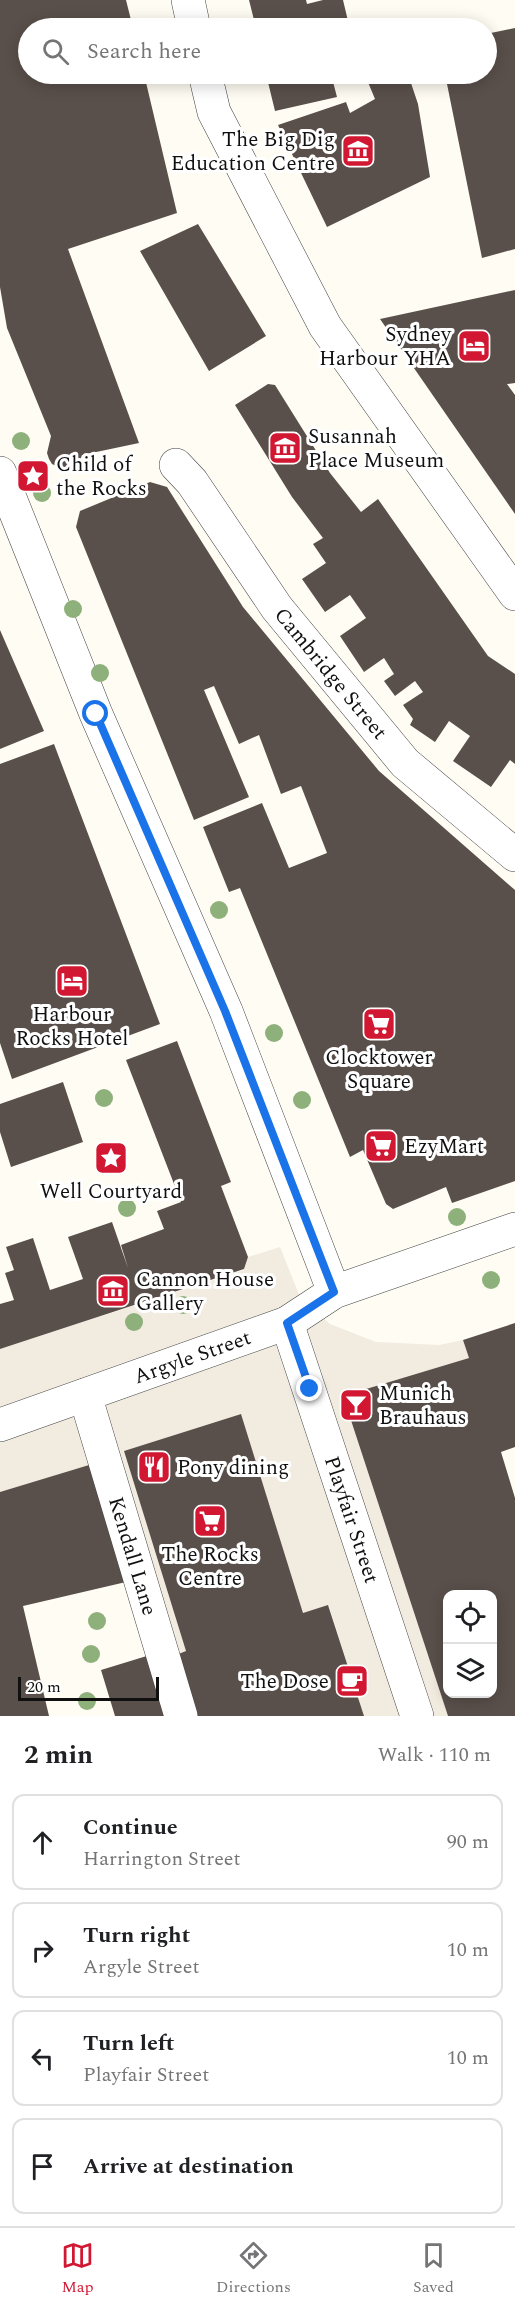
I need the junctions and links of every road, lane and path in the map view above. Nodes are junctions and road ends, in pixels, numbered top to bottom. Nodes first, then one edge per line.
1 (188, 0) edge
2 (192, 18) edge
3 (207, 84) edge
4 (177, 465) dead end
5 (0, 473) edge
6 (515, 594) edge
7 (515, 855) edge
8 (515, 1229) edge
9 (334, 1292) junction
10 (287, 1323) junction
11 (85, 1395) junction
12 (0, 1425) edge
13 (181, 1716) edge
14 (417, 1716) edge

1 - 2 street
3 - 6 street
4 - 7 street, Cambridge Street
5 - 9 street
8 - 9 street, Argyle Street
9 - 10 street, Argyle Street
10 - 11 street, Argyle Street
10 - 14 street, Playfair Street
11 - 12 street, Argyle Street
11 - 13 street, Kendall Lane

